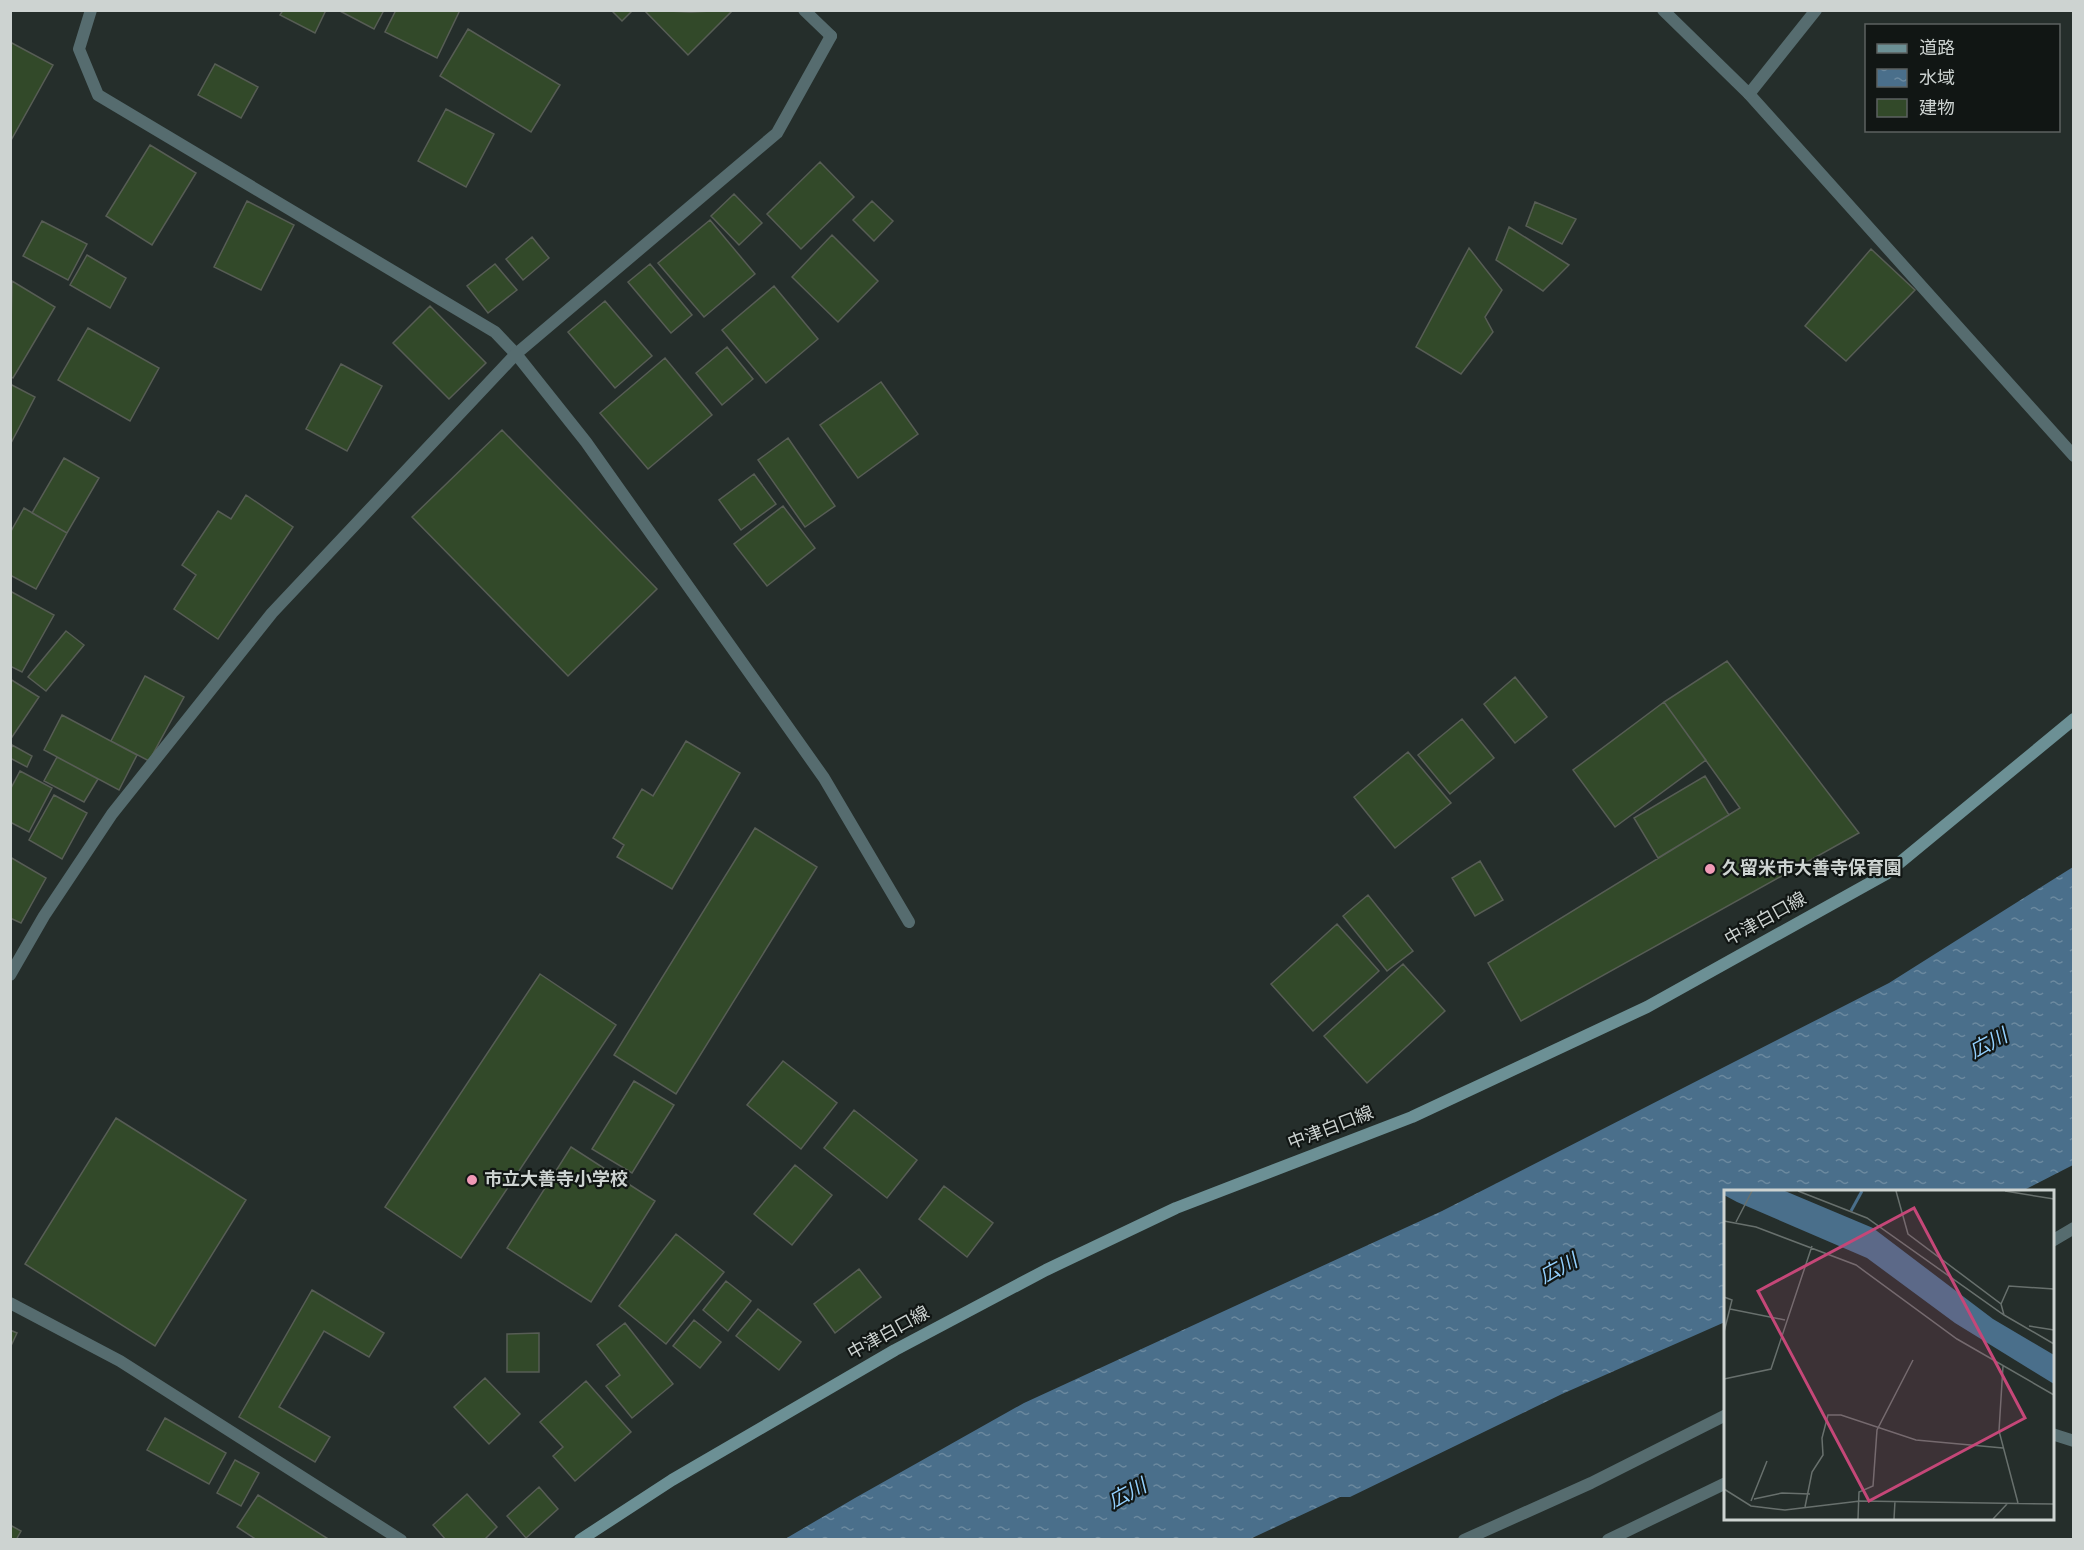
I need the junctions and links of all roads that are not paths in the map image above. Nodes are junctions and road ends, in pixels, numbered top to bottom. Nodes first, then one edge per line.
1 (91, 10) edge
2 (804, 10) edge
3 (1663, 10) edge
4 (1816, 10) edge
5 (1749, 94) junction
6 (516, 354) junction
7 (2073, 456) edge
8 (2073, 719) edge
9 (909, 922) dead end
10 (10, 975) edge
11 (2073, 1228) edge
12 (2054, 1239) edge
13 (10, 1302) edge
14 (1724, 1416) edge
15 (2054, 1435) edge
16 (2073, 1441) edge
17 (1724, 1483) edge
18 (401, 1539) edge
19 (580, 1539) edge
20 (1464, 1539) edge
21 (1608, 1539) edge

1 - 6 street
2 - 6 street
3 - 5 street
4 - 5 street
5 - 7 street
6 - 9 street
6 - 10 street
8 - 19 main road, 中津白口線
11 - 12 street
13 - 18 street
14 - 20 street
15 - 16 street
17 - 21 street

